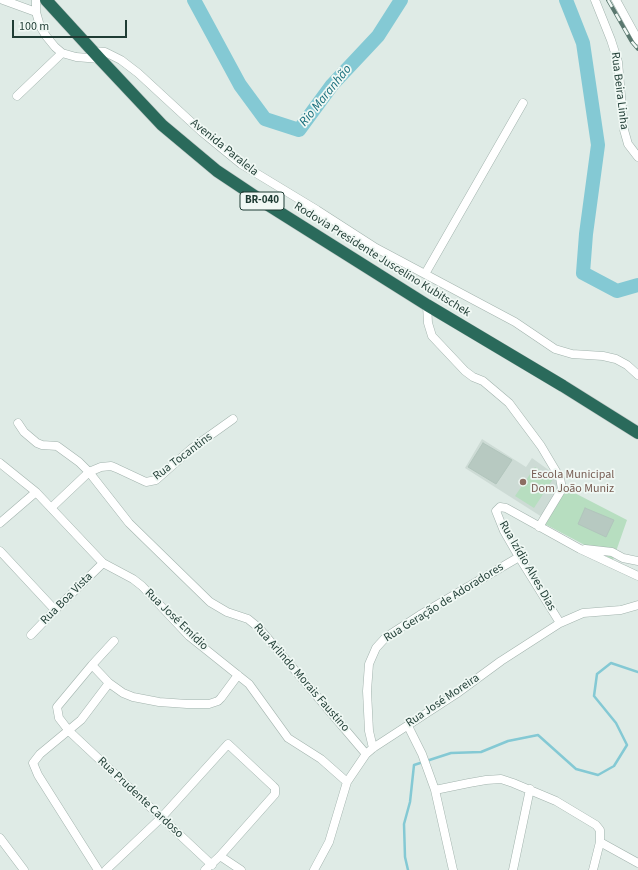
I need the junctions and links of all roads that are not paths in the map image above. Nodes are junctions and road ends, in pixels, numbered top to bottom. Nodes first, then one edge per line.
1 (3, 0) edge
2 (36, 0) edge
3 (46, 0) edge
4 (595, 0) edge
5 (616, 0) edge
6 (36, 12) junction
7 (638, 40) edge
8 (62, 53) junction
9 (96, 55) junction
10 (17, 96) dead end
11 (523, 104) dead end
12 (638, 158) edge
13 (425, 274) junction
14 (427, 306) junction
15 (638, 375) edge
16 (233, 420) dead end
17 (18, 423) dead end
18 (635, 430) edge
19 (0, 463) edge
20 (89, 472) junction
21 (36, 492) junction
22 (51, 508) junction
23 (0, 523) edge
24 (539, 527) junction
25 (580, 549) junction
26 (0, 551) edge
27 (519, 557) junction
28 (638, 561) edge
29 (102, 563) junction
30 (638, 576) edge
31 (638, 605) edge
32 (55, 610) junction
33 (560, 623) junction
34 (31, 635) dead end
35 (114, 641) dead end
36 (92, 665) junction
37 (238, 675) junction
38 (109, 683) junction
39 (408, 726) junction
40 (69, 731) junction
41 (373, 748) junction
42 (366, 754) junction
43 (347, 782) junction
44 (530, 789) junction
45 (435, 790) junction
46 (161, 818) junction
47 (0, 838) edge
48 (600, 842) junction
49 (220, 856) junction
50 (638, 863) edge
51 (208, 867) edge
52 (24, 870) edge
53 (98, 870) edge
54 (106, 870) edge
55 (241, 870) edge
56 (314, 870) edge
57 (453, 870) edge
58 (513, 870) edge
59 (593, 870) edge

1 - 6 street
2 - 6 street
3 - 9 highway, Rodovia Presidente Juscelino Kubitschek / BR-040
4 - 12 street, Rua Beira Linha
5 - 7 street
6 - 8 street
8 - 9 street, Avenida Paralela
8 - 10 street
9 - 13 street, Avenida Paralela
9 - 14 highway, Rodovia Presidente Juscelino Kubitschek / BR-040
11 - 13 street
13 - 15 street, Avenida Paralela
14 - 18 highway, Rodovia Presidente Juscelino Kubitschek / BR-040
14 - 24 street
16 - 20 street, Rua Tocantins
17 - 20 street, Rua Arlindo Morais Faustino
19 - 21 street, Rua José Emídio
20 - 22 street, Rua Tocantins
20 - 42 street, Rua Arlindo Morais Faustino
21 - 22 street, Rua José Emídio
21 - 23 street
22 - 29 street, Rua José Emídio
24 - 25 street
24 - 27 street, Rua Izídio Alves Dias
25 - 28 street
25 - 30 street
26 - 32 street
27 - 33 street, Rua Izídio Alves Dias
27 - 41 street, Rua Geração de Adoradores
29 - 32 street, Rua Boa Vista
29 - 37 street, Rua José Emídio
31 - 33 street, Rua José Moreira
32 - 34 street, Rua Boa Vista
33 - 39 street, Rua José Moreira
35 - 36 street
36 - 38 street
36 - 40 street, Rua Prudente Cardoso
37 - 38 street
37 - 43 street, Rua José Emídio
38 - 40 street
39 - 41 street, Rua José Moreira
39 - 45 street
40 - 46 street, Rua Prudente Cardoso
40 - 53 street
41 - 42 street, Rua José Moreira
42 - 43 street, Rua José Moreira
43 - 56 street, Rua José Moreira
44 - 45 street
44 - 48 street
44 - 58 street
45 - 57 street
46 - 49 street
46 - 51 street, Rua Prudente Cardoso
46 - 54 street
47 - 52 street
48 - 50 street
48 - 59 street
49 - 51 street
49 - 55 street

